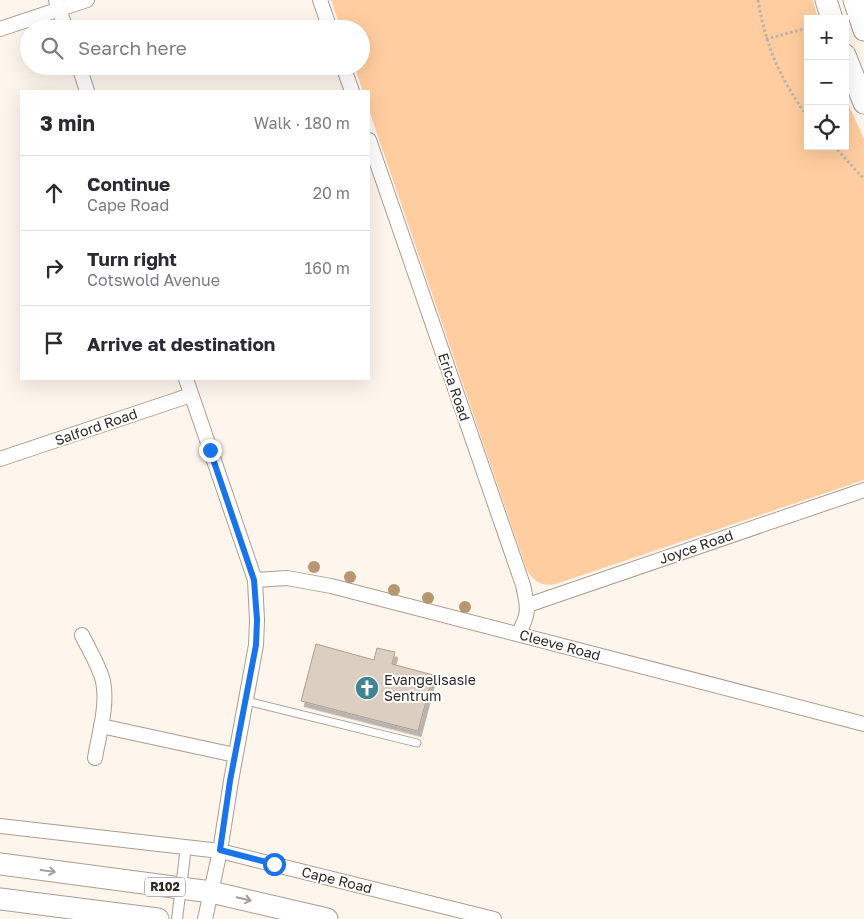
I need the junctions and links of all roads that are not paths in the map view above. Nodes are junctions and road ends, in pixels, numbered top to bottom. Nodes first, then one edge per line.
1 (86, 0) edge
2 (320, 0) edge
3 (826, 0) edge
4 (854, 0) edge
5 (58, 5) edge
6 (831, 15) edge
7 (22, 20) edge
8 (63, 20) edge
9 (327, 20) edge
10 (20, 21) edge
11 (0, 29) edge
12 (864, 30) edge
13 (854, 66) edge
14 (82, 75) edge
15 (346, 75) edge
16 (88, 90) edge
17 (352, 90) edge
18 (864, 103) edge
19 (370, 143) edge
20 (186, 380) edge
21 (191, 394) junction
22 (0, 459) edge
23 (864, 490) edge
24 (254, 580) junction
25 (528, 605) junction
26 (518, 634) junction
27 (82, 635) dead end
28 (246, 701) junction
29 (864, 724) edge
30 (101, 726) junction
31 (417, 743) dead end
32 (235, 756) junction
33 (95, 758) dead end
34 (0, 826) edge
35 (186, 846) junction
36 (220, 850) junction
37 (0, 864) edge
38 (181, 889) junction
39 (210, 892) junction
40 (0, 899) edge
41 (158, 919) edge
42 (177, 919) edge
43 (205, 919) edge
44 (327, 919) edge
45 (494, 919) edge

1 - 5 street
2 - 9 street
3 - 6 main road
4 - 12 main road
5 - 7 street
5 - 8 street
10 - 11 street
13 - 18 main road
14 - 16 street
15 - 17 street
19 - 25 street, Erica Road
20 - 21 street
21 - 22 street, Salford Road
21 - 24 street
23 - 25 street, Joyce Road
24 - 26 street, Cleeve Road
24 - 28 street
25 - 26 street
26 - 29 street, Cleeve Road
27 - 30 street
28 - 31 lane
28 - 32 street
30 - 32 street
30 - 33 street
32 - 36 street
34 - 35 street, Cape Road
35 - 36 street, Cape Road
35 - 38 street
36 - 39 street
36 - 45 street, Cape Road
37 -> 38 main road, R102
38 - 39 main road, R102
38 - 42 street
39 - 43 street
39 -> 44 main road, R102
40 - 41 main road

